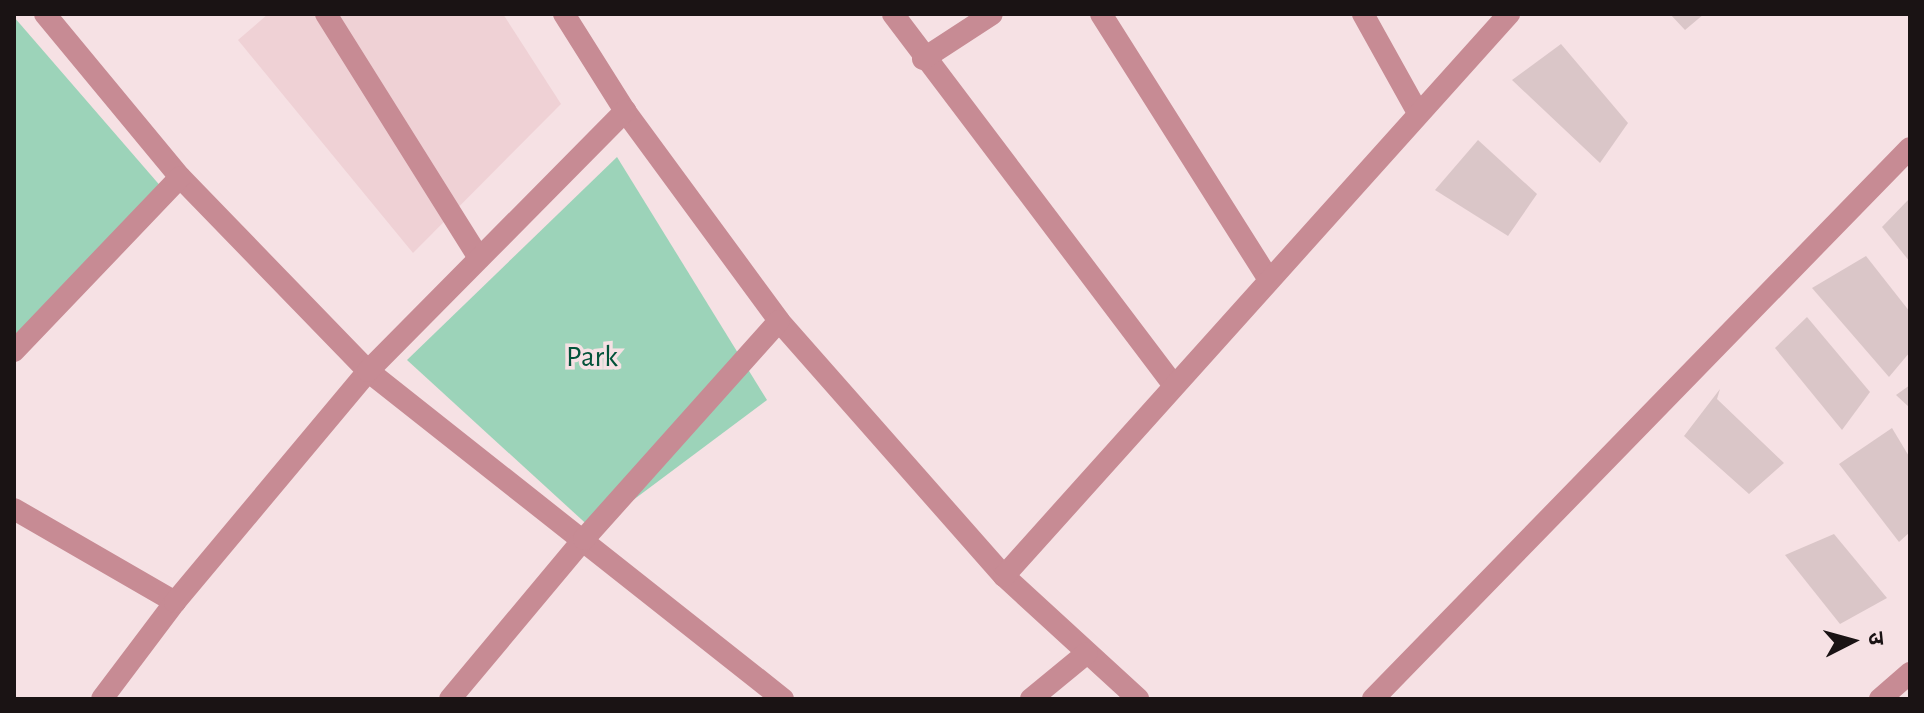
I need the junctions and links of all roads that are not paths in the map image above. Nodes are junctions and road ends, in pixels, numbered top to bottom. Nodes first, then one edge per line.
1 (45, 14) edge
2 (326, 14) edge
3 (564, 14) edge
4 (893, 14) edge
5 (992, 14) edge
6 (1101, 14) edge
7 (1363, 14) edge
8 (1509, 14) edge
9 (923, 59) junction
10 (625, 111) junction
11 (1417, 111) junction
12 (1910, 148) edge
13 (180, 177) junction
14 (479, 258) junction
15 (1268, 278) junction
16 (779, 321) junction
17 (14, 351) edge
18 (368, 371) junction
19 (1173, 384) junction
20 (14, 509) edge
21 (584, 539) junction
22 (1004, 576) junction
23 (175, 602) junction
24 (1087, 653) junction
25 (1910, 673) edge
26 (462, 695) edge
27 (102, 699) edge
28 (783, 699) edge
29 (1031, 699) edge
30 (1138, 699) edge
31 (1373, 699) edge
32 (1880, 699) edge

1 - 13 street
2 - 14 street
3 - 10 street
4 - 9 street
5 - 9 street
6 - 15 street
7 - 11 street
8 - 11 street
9 - 19 street
10 - 14 street
10 - 16 street
11 - 15 street
12 - 31 street
13 - 17 street
13 - 18 street
14 - 18 street
15 - 19 street
16 - 21 street
16 - 22 street
18 - 21 street
18 - 23 street
19 - 22 street
20 - 23 street
21 - 26 street
21 - 28 street
22 - 24 street
23 - 27 street
24 - 29 street
24 - 30 street
25 - 32 street

